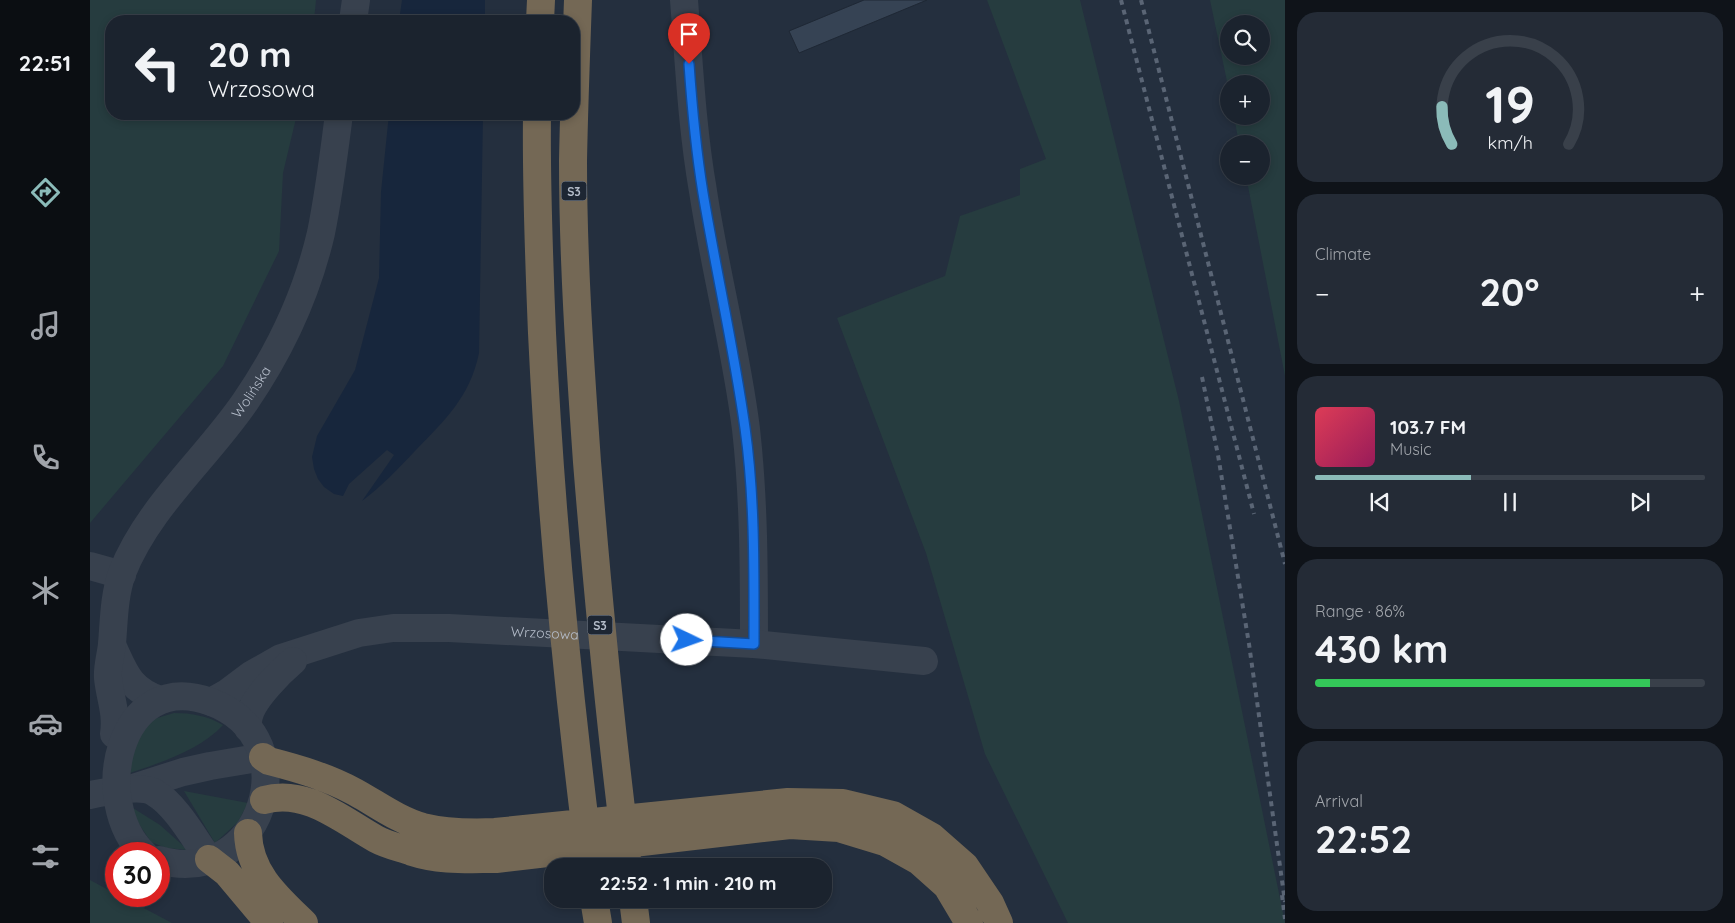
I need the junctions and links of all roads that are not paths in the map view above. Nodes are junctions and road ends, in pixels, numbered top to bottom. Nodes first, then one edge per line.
1 (356, 0) edge
2 (541, 0) edge
3 (578, 0) edge
4 (684, 0) edge
5 (354, 15) edge
6 (540, 15) edge
7 (578, 15) edge
8 (338, 120) edge
9 (537, 120) edge
10 (574, 120) edge
11 (90, 566) edge
12 (122, 575) junction
13 (754, 644) junction
14 (112, 645) junction
15 (313, 648) junction
16 (924, 661) dead end
17 (160, 700) junction
18 (211, 702) junction
19 (248, 728) junction
20 (114, 734) junction
21 (264, 757) junction
22 (95, 788) edge
23 (133, 788) junction
24 (264, 800) junction
25 (674, 825) junction
26 (248, 833) junction
27 (536, 841) junction
28 (128, 842) edge
29 (589, 858) edge
30 (627, 858) edge
31 (209, 860) junction
32 (170, 861) edge
33 (596, 908) edge
34 (634, 908) edge
35 (269, 923) edge
36 (304, 923) edge
37 (598, 923) edge
38 (636, 923) edge
39 (969, 923) edge
40 (999, 923) edge

1 - 5 street
2 - 6 highway
3 - 7 highway, S3
4 - 13 street
8 - 12 street, Wolińska
9 - 29 highway
10 - 30 highway, S3
11 - 12 street
12 - 14 street, Wolińska
13 - 15 street, Wrzosowa
13 - 16 street, Wrzosowa
14 - 17 street, Wolińska
14 - 20 street, Wolińska
15 - 18 street, Wrzosowa
15 - 19 street, Wrzosowa
17 - 18 street
17 - 20 street
18 - 19 street
19 - 21 street
20 - 22 street
21 - 23 street
21 - 24 street
21 - 27 highway
22 - 23 street
22 - 28 street
23 - 31 street
24 - 26 street
24 - 27 highway
25 - 27 highway
25 - 39 highway
25 - 40 highway
26 - 31 street
26 - 36 highway
31 - 32 street
31 - 35 highway
33 - 37 highway
34 - 38 highway

